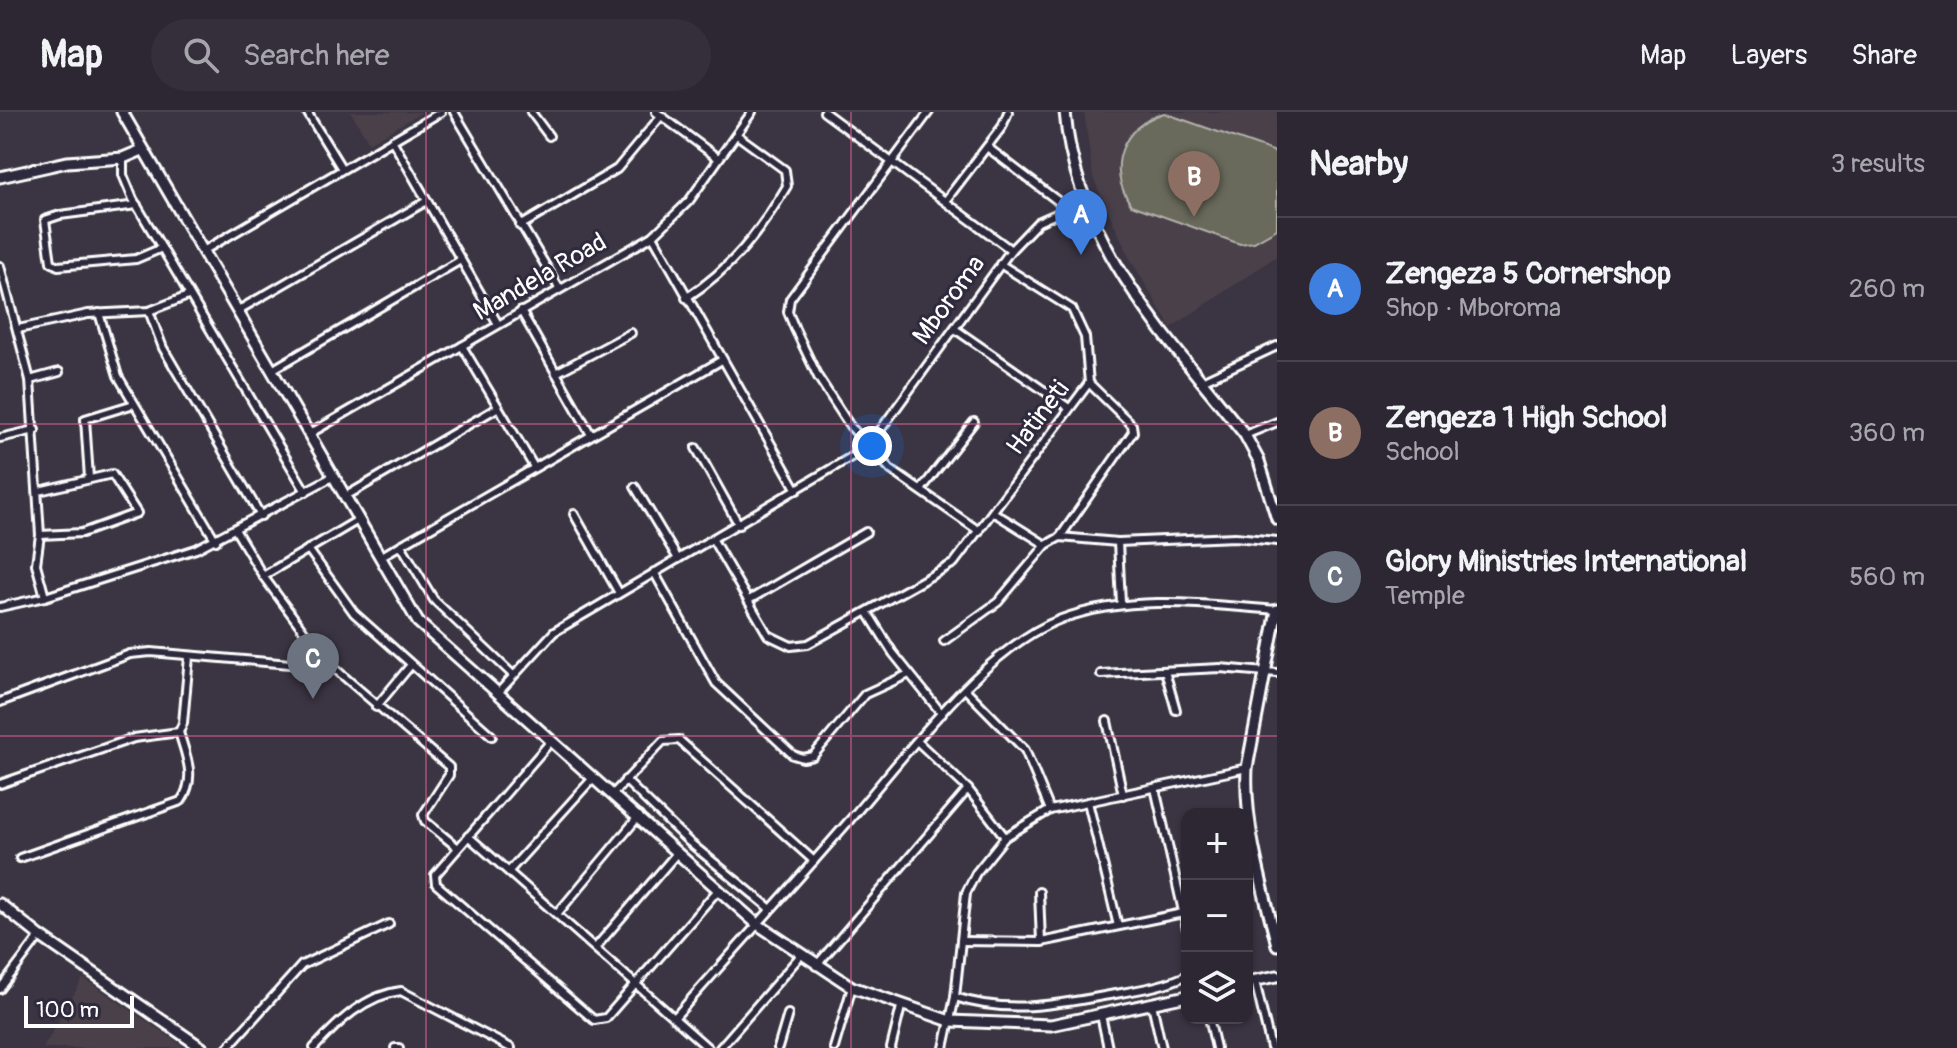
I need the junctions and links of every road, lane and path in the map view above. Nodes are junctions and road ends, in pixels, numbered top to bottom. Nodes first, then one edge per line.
1 (122, 112) edge
2 (307, 112) edge
3 (441, 112) edge
4 (454, 112) edge
5 (531, 112) edge
6 (752, 112) edge
7 (824, 112) edge
8 (842, 112) edge
9 (929, 112) edge
10 (1008, 112) edge
11 (1065, 112) edge
12 (658, 114) edge
13 (836, 121) junction
14 (737, 135) junction
15 (549, 136) dead end
16 (392, 140) junction
17 (987, 147) junction
18 (142, 150) junction
19 (123, 158) junction
20 (718, 158) junction
21 (892, 160) junction
22 (342, 169) junction
23 (0, 177) edge
24 (946, 200) junction
25 (1085, 201) junction
26 (425, 202) junction
27 (137, 205) junction
28 (1067, 208) junction
29 (520, 226) junction
30 (653, 236) junction
31 (162, 248) junction
32 (1011, 250) junction
33 (203, 251) junction
34 (459, 261) junction
35 (1000, 264) junction
36 (0, 266) edge
37 (2, 281) edge
38 (559, 288) junction
39 (188, 296) junction
40 (686, 298) junction
41 (149, 311) junction
42 (237, 311) junction
43 (521, 311) junction
44 (99, 313) junction
45 (498, 324) junction
46 (18, 329) junction
47 (955, 329) junction
48 (631, 333) dead end
49 (462, 346) junction
50 (1277, 346) edge
51 (722, 360) junction
52 (272, 370) junction
53 (59, 372) dead end
54 (556, 373) junction
55 (30, 380) junction
56 (1202, 381) junction
57 (1089, 383) junction
58 (134, 404) junction
59 (497, 408) junction
60 (1069, 408) junction
61 (974, 422) dead end
62 (1277, 422) edge
63 (35, 430) junction
64 (590, 433) junction
65 (309, 434) junction
66 (1245, 435) junction
67 (0, 438) edge
68 (868, 447) junction
69 (696, 448) dead end
70 (534, 467) junction
71 (334, 476) junction
72 (89, 478) junction
73 (635, 487) dead end
74 (797, 490) junction
75 (921, 490) junction
76 (39, 491) junction
77 (306, 492) junction
78 (346, 496) junction
79 (993, 512) junction
80 (574, 514) dead end
81 (261, 516) junction
82 (1277, 519) edge
83 (358, 520) junction
84 (739, 525) junction
85 (236, 531) junction
86 (979, 531) junction
87 (866, 532) dead end
88 (40, 535) junction
89 (1060, 537) junction
90 (713, 540) junction
91 (216, 541) junction
92 (1277, 541) edge
93 (1118, 542) junction
94 (401, 545) junction
95 (1046, 545) junction
96 (308, 549) junction
97 (380, 557) junction
98 (678, 559) junction
99 (654, 572) junction
100 (263, 576) junction
101 (619, 593) junction
102 (45, 597) junction
103 (749, 600) junction
104 (1121, 603) junction
105 (0, 607) edge
106 (1277, 610) edge
107 (868, 613) junction
108 (944, 641) dead end
109 (189, 657) junction
110 (326, 661) junction
111 (410, 666) junction
112 (1165, 671) junction
113 (1264, 671) junction
114 (1277, 673) edge
115 (909, 674) junction
116 (1101, 674) dead end
117 (513, 675) junction
118 (966, 690) junction
119 (497, 694) junction
120 (0, 702) edge
121 (376, 707) junction
122 (1176, 710) dead end
123 (942, 714) junction
124 (1107, 721) dead end
125 (179, 732) junction
126 (492, 736) dead end
127 (552, 740) junction
128 (918, 742) junction
129 (1247, 768) junction
130 (594, 777) junction
131 (625, 780) junction
132 (0, 784) edge
133 (1155, 788) junction
134 (968, 789) junction
135 (613, 794) junction
136 (1123, 795) junction
137 (1088, 802) junction
138 (1050, 810) junction
139 (639, 816) junction
140 (468, 836) junction
141 (1005, 837) junction
142 (458, 848) junction
143 (677, 853) junction
144 (20, 858) dead end
145 (814, 861) junction
146 (509, 871) junction
147 (718, 890) junction
148 (1039, 892) dead end
149 (0, 904) edge
150 (1181, 904) edge
151 (771, 909) junction
152 (1181, 913) edge
153 (557, 914) junction
154 (389, 924) dead end
155 (757, 924) junction
156 (1118, 926) junction
157 (40, 936) junction
158 (961, 941) junction
159 (1041, 942) junction
160 (1277, 945) edge
161 (596, 947) junction
162 (801, 955) junction
163 (816, 966) junction
164 (1277, 976) edge
165 (1181, 977) edge
166 (1253, 982) edge
167 (637, 983) junction
168 (852, 987) junction
169 (0, 989) edge
170 (1253, 989) edge
171 (955, 997) junction
172 (1181, 997) edge
173 (1152, 1004) junction
174 (901, 1007) junction
175 (788, 1014) dead end
176 (1101, 1015) junction
177 (675, 1017) junction
178 (950, 1021) junction
179 (1210, 1024) edge
180 (202, 1048) edge
181 (227, 1048) edge
182 (314, 1048) edge
183 (511, 1048) edge
184 (708, 1048) edge
185 (720, 1048) edge
186 (778, 1048) edge
187 (834, 1048) edge
188 (891, 1048) edge
189 (944, 1048) edge
190 (1108, 1048) edge
191 (1162, 1048) edge
192 (1216, 1048) edge
193 (1271, 1048) edge

1 - 18 street
2 - 22 street
3 - 16 street
4 - 29 street
5 - 15 street
6 - 14 street, Mandela Road
7 - 13 street
8 - 13 street
9 - 21 street
10 - 17 street
11 - 25 street
12 - 20 street
12 - 29 street
13 - 21 street
14 - 20 street, Mandela Road
14 - 40 street
16 - 22 street
16 - 26 street
17 - 24 street
17 - 28 street
18 - 19 street
18 - 33 street
19 - 23 street
19 - 27 street
20 - 30 street, Mandela Road
21 - 24 street
21 - 68 street
22 - 33 street
24 - 32 street
25 - 28 street, Mboroma
25 - 56 street
26 - 34 street
26 - 42 street
27 - 31 street
27 - 31 street
28 - 32 street, Mboroma
29 - 38 street
30 - 38 street, Mandela Road
30 - 40 street
31 - 39 street
32 - 35 street, Mboroma
33 - 42 street
34 - 45 street
34 - 52 street
35 - 47 street, Mboroma
35 - 57 street, Hatineti
36 - 37 street
37 - 46 street
38 - 43 street, Mandela Road
39 - 41 street
39 - 77 street
40 - 51 street
41 - 44 street
41 - 81 street
42 - 52 street
43 - 45 street, Mandela Road
43 - 54 street
44 - 46 street
44 - 58 street
45 - 49 street, Mandela Road
46 - 55 street
47 - 60 street
47 - 68 street, Mboroma
48 - 54 street
49 - 59 street
49 - 65 street, Mandela Road
50 - 56 street
51 - 64 street
51 - 74 street
52 - 65 street
53 - 55 street
54 - 64 street
55 - 63 street
56 - 66 street
57 - 60 street, Hatineti
57 - 89 street
58 - 72 street
58 - 91 street
59 - 70 street
59 - 78 street
60 - 79 street, Hatineti
61 - 75 street
62 - 66 street
63 - 67 street
63 - 76 street
64 - 70 street
65 - 71 street
66 - 82 street
68 - 74 street
68 - 75 street
69 - 84 street
70 - 94 street
71 - 77 street
71 - 78 street
72 - 76 street
72 - 88 street
73 - 98 street
74 - 84 street
75 - 86 street
76 - 88 street
77 - 81 street
78 - 83 street
79 - 86 street, Hatineti
79 - 95 street
80 - 101 street
81 - 85 street
83 - 96 street
83 - 97 street
84 - 90 street
85 - 91 street
85 - 100 street
86 - 107 street, Hatineti
87 - 103 street
88 - 102 street
89 - 93 street
89 - 95 street
90 - 98 street
90 - 103 street, Hatineti
91 - 102 street
92 - 93 street
93 - 104 street
94 - 97 street
94 - 117 street
95 - 108 street
96 - 100 street
96 - 111 street
97 - 119 street
98 - 99 street
99 - 101 street
99 - 115 street
100 - 110 street
101 - 117 street
102 - 105 street
103 - 107 street, Hatineti
104 - 106 street
104 - 118 street
106 - 113 street
107 - 115 street
109 - 110 street
109 - 120 street
109 - 125 street
110 - 121 street
111 - 121 street
111 - 126 street
112 - 113 street
112 - 116 street
112 - 122 street
113 - 114 street
113 - 129 street
115 - 123 street
117 - 119 street
118 - 123 street
118 - 138 street
119 - 127 street
121 - 142 street
123 - 128 street
124 - 136 street
125 - 132 street
125 - 144 street
127 - 130 street
127 - 140 street
128 - 134 street
128 - 145 street
129 - 133 street
129 - 160 street
130 - 135 street
130 - 146 street
131 - 135 street
131 - 145 street
131 - 151 street
133 - 136 street
133 - 150 street
134 - 141 street
134 - 163 street
135 - 139 street
136 - 137 street
137 - 138 street
137 - 156 street
138 - 141 street
139 - 143 street
139 - 153 street
140 - 142 street
140 - 146 street
141 - 158 street
142 - 167 street
143 - 147 street
143 - 161 street
145 - 151 street
146 - 153 street
147 - 155 street
147 - 167 street
148 - 159 street
149 - 157 street
151 - 155 street
152 - 156 street
153 - 161 street
154 - 181 street
155 - 162 street
155 - 177 street
156 - 159 street
157 - 169 street
157 - 180 street
158 - 159 street
158 - 171 street
161 - 167 street
162 - 163 street
162 - 185 street
163 - 168 street
164 - 166 street
165 - 171 street
167 - 177 street
168 - 174 street
168 - 187 street
170 - 193 street
171 - 178 street
172 - 173 street
173 - 176 street
173 - 191 street
174 - 178 street
174 - 188 street
175 - 186 street
176 - 178 street
176 - 190 street
177 - 184 street
178 - 189 street
179 - 192 street
182 - 183 street

